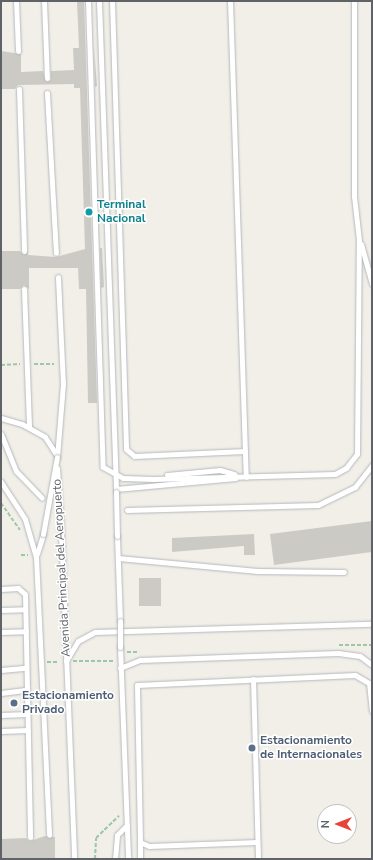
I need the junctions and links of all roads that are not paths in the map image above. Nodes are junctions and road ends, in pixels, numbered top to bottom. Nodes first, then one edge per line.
1 (16, 1) edge
2 (44, 1) edge
3 (88, 1) edge
4 (99, 1) edge
5 (112, 1) edge
6 (230, 1) edge
7 (354, 1) edge
8 (18, 51) dead end
9 (47, 78) dead end
10 (19, 89) dead end
11 (47, 93) dead end
12 (359, 240) junction
13 (24, 251) dead end
14 (56, 253) dead end
15 (58, 277) dead end
16 (372, 284) edge
17 (24, 289) dead end
18 (1, 418) edge
19 (29, 428) junction
20 (1, 434) edge
21 (245, 451) junction
22 (57, 457) junction
23 (372, 465) edge
24 (116, 476) junction
25 (246, 477) junction
26 (1, 482) edge
27 (116, 490) junction
28 (42, 498) dead end
29 (127, 510) dead end
30 (36, 557) junction
31 (118, 558) junction
32 (344, 572) dead end
33 (1, 588) edge
34 (25, 609) junction
35 (1, 610) edge
36 (372, 624) edge
37 (26, 631) junction
38 (1, 632) edge
39 (66, 662) junction
40 (372, 665) edge
41 (26, 668) junction
42 (120, 668) junction
43 (1, 670) edge
44 (253, 678) junction
45 (27, 690) junction
46 (1, 692) edge
47 (372, 711) edge
48 (27, 714) junction
49 (1, 715) edge
50 (28, 730) junction
51 (1, 731) edge
52 (127, 825) junction
53 (49, 835) dead end
54 (30, 837) dead end
55 (140, 842) junction
56 (257, 842) junction
57 (74, 859) edge
58 (115, 859) edge
59 (128, 859) edge
60 (140, 859) edge
61 (258, 859) edge

1 - 8 lane
2 - 9 lane
3 - 24 lane
4 - 24 lane
5 - 21 lane
6 - 21 lane
7 - 12 lane
10 - 13 lane
11 - 14 lane
12 - 16 lane
12 - 25 lane
15 - 22 lane, Avenida Principal del Aeropuerto
17 - 19 lane
18 - 19 lane
19 - 22 lane
20 - 28 lane
21 - 25 lane
22 - 30 lane, bridge
22 - 39 lane, Avenida Principal del Aeropuerto, bridge
23 - 29 lane
24 - 25 lane
24 - 27 lane
25 - 27 lane
26 - 30 lane
27 - 31 lane, bridge
30 - 53 lane
31 - 32 lane
31 - 42 lane, bridge
33 - 34 lane
34 - 35 lane
34 - 37 lane
36 - 39 lane
37 - 38 lane
37 - 41 lane
39 - 57 lane, Avenida Principal del Aeropuerto
40 - 42 lane
41 - 43 lane
41 - 45 lane
42 - 52 lane
44 - 47 lane
44 - 55 lane
44 - 56 lane
45 - 46 lane
45 - 48 lane
48 - 49 lane
48 - 50 lane
50 - 51 lane
50 - 54 lane
52 - 58 lane
52 - 59 lane
55 - 56 lane
55 - 60 lane
56 - 61 lane

